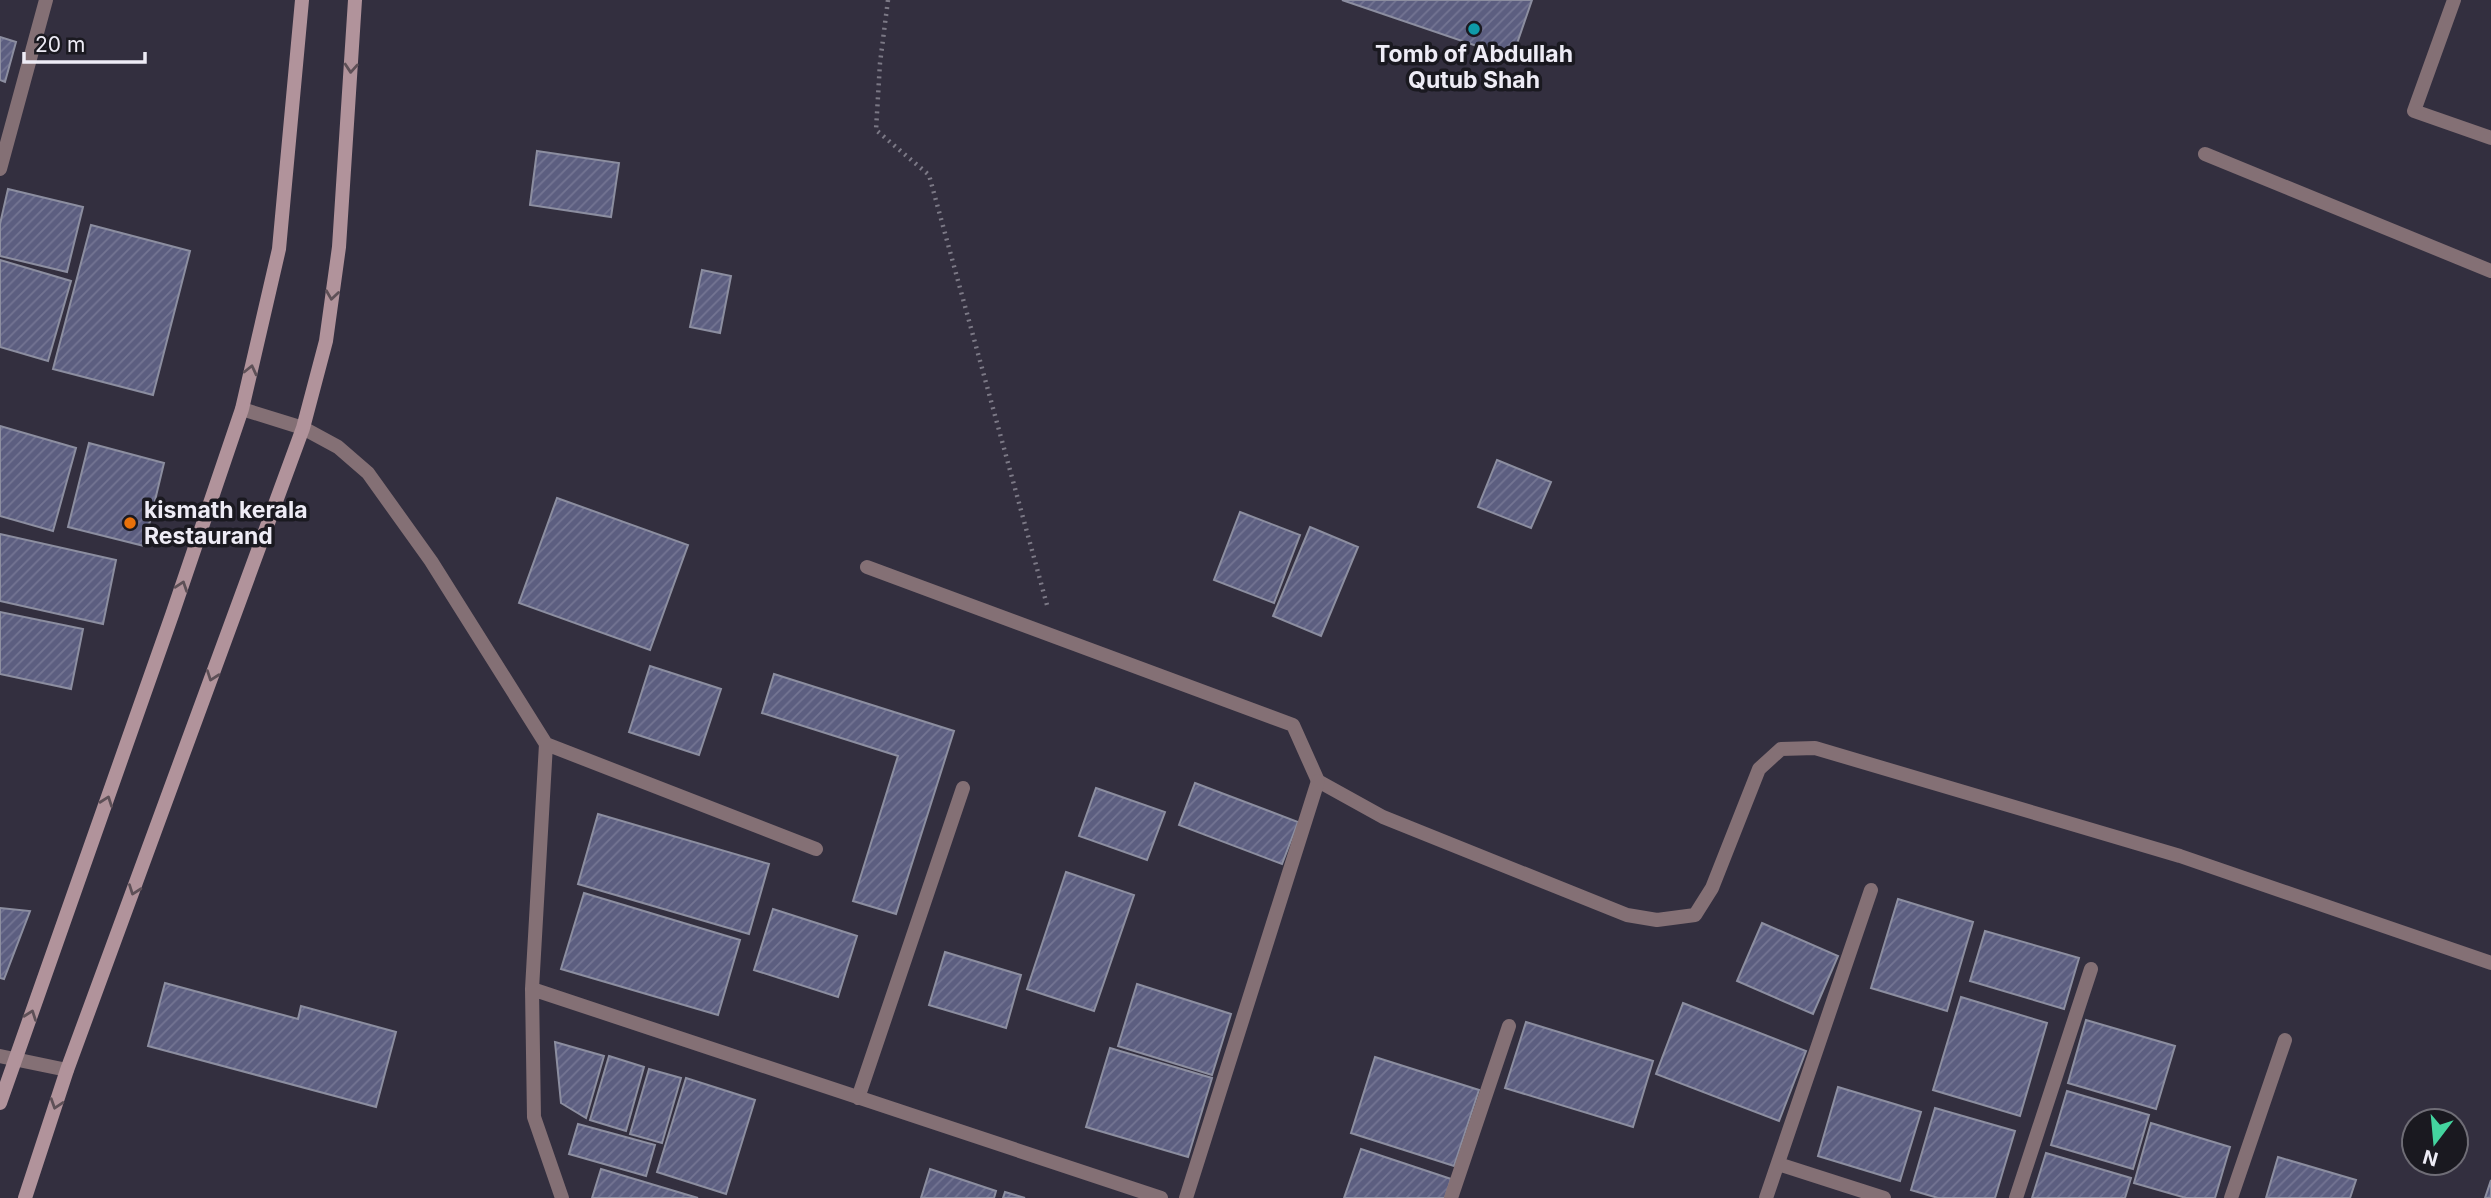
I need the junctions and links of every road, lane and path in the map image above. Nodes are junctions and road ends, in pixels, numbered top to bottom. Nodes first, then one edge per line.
1 (46, 0) edge
2 (302, 0) edge
3 (355, 0) edge
4 (888, 0) edge
5 (2454, 0) edge
6 (2491, 138) edge
7 (2205, 154) dead end
8 (0, 169) edge
9 (2491, 271) edge
10 (242, 409) junction
11 (303, 428) junction
12 (867, 567) dead end
13 (1056, 637) junction
14 (546, 744) junction
15 (1318, 781) junction
16 (962, 788) dead end
17 (816, 849) dead end
18 (1871, 890) dead end
19 (2491, 964) edge
20 (2091, 969) dead end
21 (532, 989) junction
22 (1509, 1026) dead end
23 (2286, 1040) dead end
24 (0, 1056) edge
25 (15, 1059) junction
26 (67, 1070) junction
27 (859, 1098) junction
28 (0, 1103) edge
29 (1778, 1164) junction
30 (25, 1198) edge
31 (562, 1198) edge
32 (1161, 1198) edge
33 (1186, 1198) edge
34 (1451, 1198) edge
35 (1766, 1198) edge
36 (1884, 1198) edge
37 (2016, 1198) edge
38 (2231, 1198) edge

1 - 8 street
10 -> 2 street
3 -> 11 street
4 - 13 path
5 - 6 street
7 - 9 street
10 - 11 street
25 -> 10 street
11 - 14 street
11 -> 26 street
12 - 13 street
13 - 15 street
14 - 17 street
14 - 21 street
15 - 19 street
15 - 33 street
16 - 27 street
18 - 29 street
20 - 37 street
21 - 27 street
21 - 31 street
22 - 34 street
23 - 38 street
24 - 25 street
25 - 26 street
25 - 28 street
26 -> 30 street
27 - 32 street
29 - 35 street
29 - 36 street

